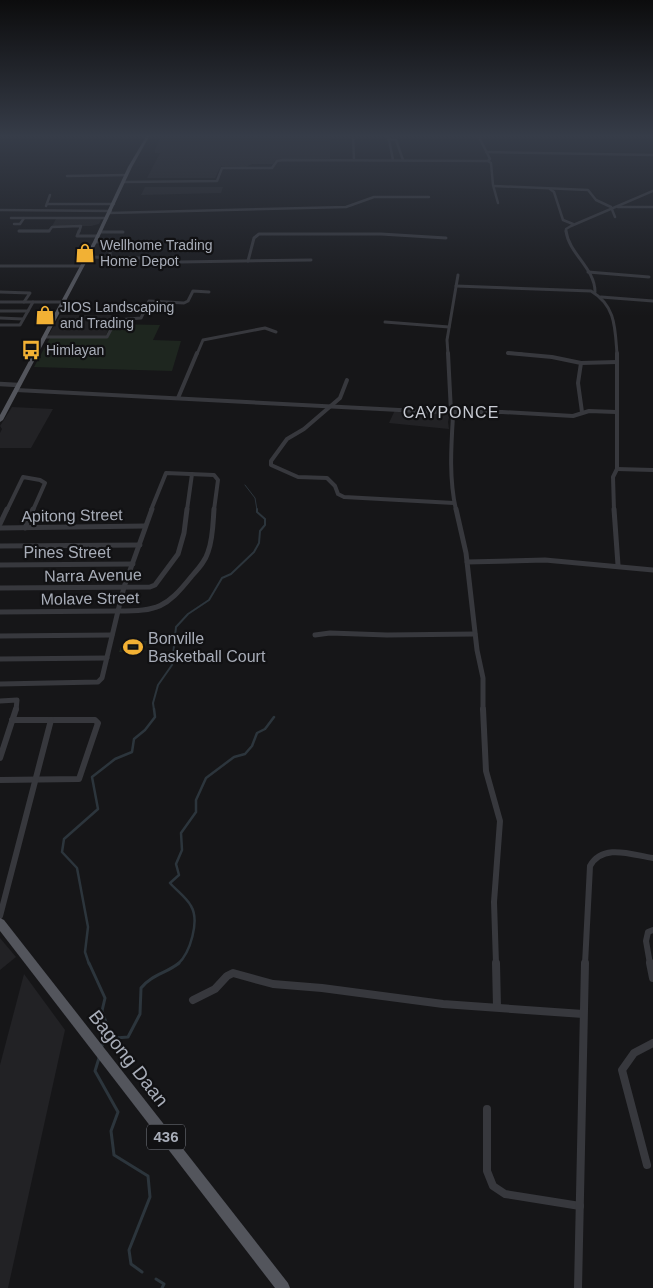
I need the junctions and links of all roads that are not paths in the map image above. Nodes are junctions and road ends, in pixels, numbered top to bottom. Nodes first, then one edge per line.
1 (50, 195) dead end
2 (118, 195) edge
3 (496, 195) edge
4 (555, 195) edge
5 (592, 195) edge
6 (643, 195) edge
7 (429, 197) dead end
8 (498, 203) dead end
9 (47, 204) junction
10 (114, 204) junction
11 (613, 207) junction
12 (653, 207) edge
13 (0, 210) edge
14 (43, 211) junction
15 (109, 214) junction
16 (615, 217) dead end
17 (11, 218) dead end
18 (24, 218) junction
19 (38, 218) junction
20 (14, 224) dead end
21 (574, 224) junction
22 (20, 231) dead end
23 (123, 232) dead end
24 (99, 234) junction
25 (446, 238) dead end
26 (130, 241) dead end
27 (96, 242) junction
28 (110, 250) dead end
29 (86, 257) junction
30 (110, 257) junction
31 (312, 260) dead end
32 (248, 261) junction
33 (0, 266) edge
34 (82, 266) junction
35 (588, 272) junction
36 (458, 275) dead end
37 (649, 276) dead end
38 (456, 286) junction
39 (0, 292) edge
40 (209, 292) dead end
41 (595, 292) junction
42 (14, 293) junction
43 (601, 297) junction
44 (653, 301) edge
45 (0, 302) edge
46 (7, 302) junction
47 (24, 302) junction
48 (33, 302) junction
49 (64, 302) junction
50 (0, 311) edge
51 (28, 311) junction
52 (0, 318) edge
53 (23, 319) junction
54 (385, 322) dead end
55 (0, 325) edge
56 (449, 327) junction
57 (276, 332) dead end
58 (45, 337) junction
59 (508, 353) dead end
60 (617, 362) junction
61 (581, 363) junction
62 (347, 380) dead end
63 (0, 384) edge
64 (17, 388) junction
65 (178, 398) junction
66 (331, 406) junction
67 (450, 412) junction
68 (582, 412) junction
69 (616, 412) junction
70 (0, 420) edge
71 (617, 469) junction
72 (653, 470) edge
73 (192, 474) junction
74 (454, 503) junction
75 (0, 524) edge
76 (144, 526) junction
77 (0, 528) edge
78 (25, 528) junction
79 (140, 545) junction
80 (0, 546) edge
81 (467, 562) junction
82 (133, 564) junction
83 (0, 565) edge
84 (618, 565) junction
85 (653, 570) edge
86 (124, 587) junction
87 (0, 588) edge
88 (0, 612) edge
89 (118, 612) junction
90 (475, 634) junction
91 (112, 635) junction
92 (315, 635) dead end
93 (0, 636) edge
94 (107, 658) junction
95 (0, 659) edge
96 (0, 684) edge
97 (0, 701) edge
98 (12, 720) junction
99 (51, 720) junction
100 (0, 758) edge
101 (34, 779) junction
102 (0, 780) edge
103 (653, 858) edge
104 (0, 916) edge
105 (0, 923) edge
106 (653, 930) edge
107 (653, 978) edge
108 (193, 1000) dead end
109 (497, 1007) junction
110 (583, 1014) junction
111 (653, 1043) edge
112 (487, 1110) dead end
113 (647, 1165) dead end
114 (580, 1206) junction
115 (283, 1288) edge
116 (578, 1288) edge

1 - 9 street
2 - 10 main road
3 - 8 street
4 - 21 street
5 - 11 street
6 - 11 street
7 - 15 street
9 - 10 street
9 - 14 street
10 - 15 main road
11 - 12 street
11 - 16 street
11 - 21 street
13 - 14 street
14 - 15 street
14 - 19 street
15 - 19 street
15 - 24 main road
17 - 18 street
18 - 19 street
18 - 20 street
21 - 35 street
22 - 24 street
23 - 24 street
24 - 27 main road
25 - 32 street
26 - 27 street
27 - 29 main road
28 - 30 street
29 - 30 street
29 - 34 main road
30 - 32 street
31 - 32 street
33 - 34 street
34 - 49 main road
35 - 37 street
35 - 41 street
36 - 38 street
38 - 41 street
38 - 56 street
39 - 42 street
40 - 58 street
41 - 43 street
42 - 46 street
42 - 47 street
43 - 44 street
43 - 60 street
45 - 46 street
46 - 47 street
46 - 50 street
47 - 48 street
48 - 49 street
48 - 51 street
49 - 58 main road
50 - 51 street
51 - 53 street
52 - 53 street
53 - 55 street
54 - 56 street
56 - 67 street
57 - 65 street
58 - 64 main road
59 - 61 street
60 - 61 street
60 - 69 street
61 - 68 street
62 - 66 street
63 - 64 street
64 - 65 street
64 - 70 main road
65 - 66 street
66 - 67 street
66 - 74 street
67 - 68 street
67 - 74 street
68 - 69 street
69 - 71 street
71 - 72 street
71 - 84 street
73 - 76 street, Molave Street
73 - 86 street, Narra Avenue
73 - 89 street, Molave Street
74 - 81 street
75 - 78 street
76 - 78 street, Apitong Street
76 - 79 street
77 - 78 street, Apitong Street
79 - 80 street
79 - 82 street
81 - 84 street
81 - 90 street
82 - 83 street, Pines Street
82 - 86 street
84 - 85 street
86 - 87 street, Narra Avenue
86 - 89 street
88 - 89 street, Molave Street
89 - 91 street
90 - 92 street
90 - 109 street
91 - 93 street
91 - 94 street
94 - 95 street
94 - 96 street
97 - 98 street
98 - 99 street
98 - 100 street
99 - 101 street
99 - 101 street
101 - 102 street
101 - 104 street
103 - 110 street
105 - 115 main road, Bagong Daan / 436
106 - 107 street
108 - 109 street
109 - 110 street
110 - 114 street
111 - 113 street
112 - 114 street
114 - 116 street

